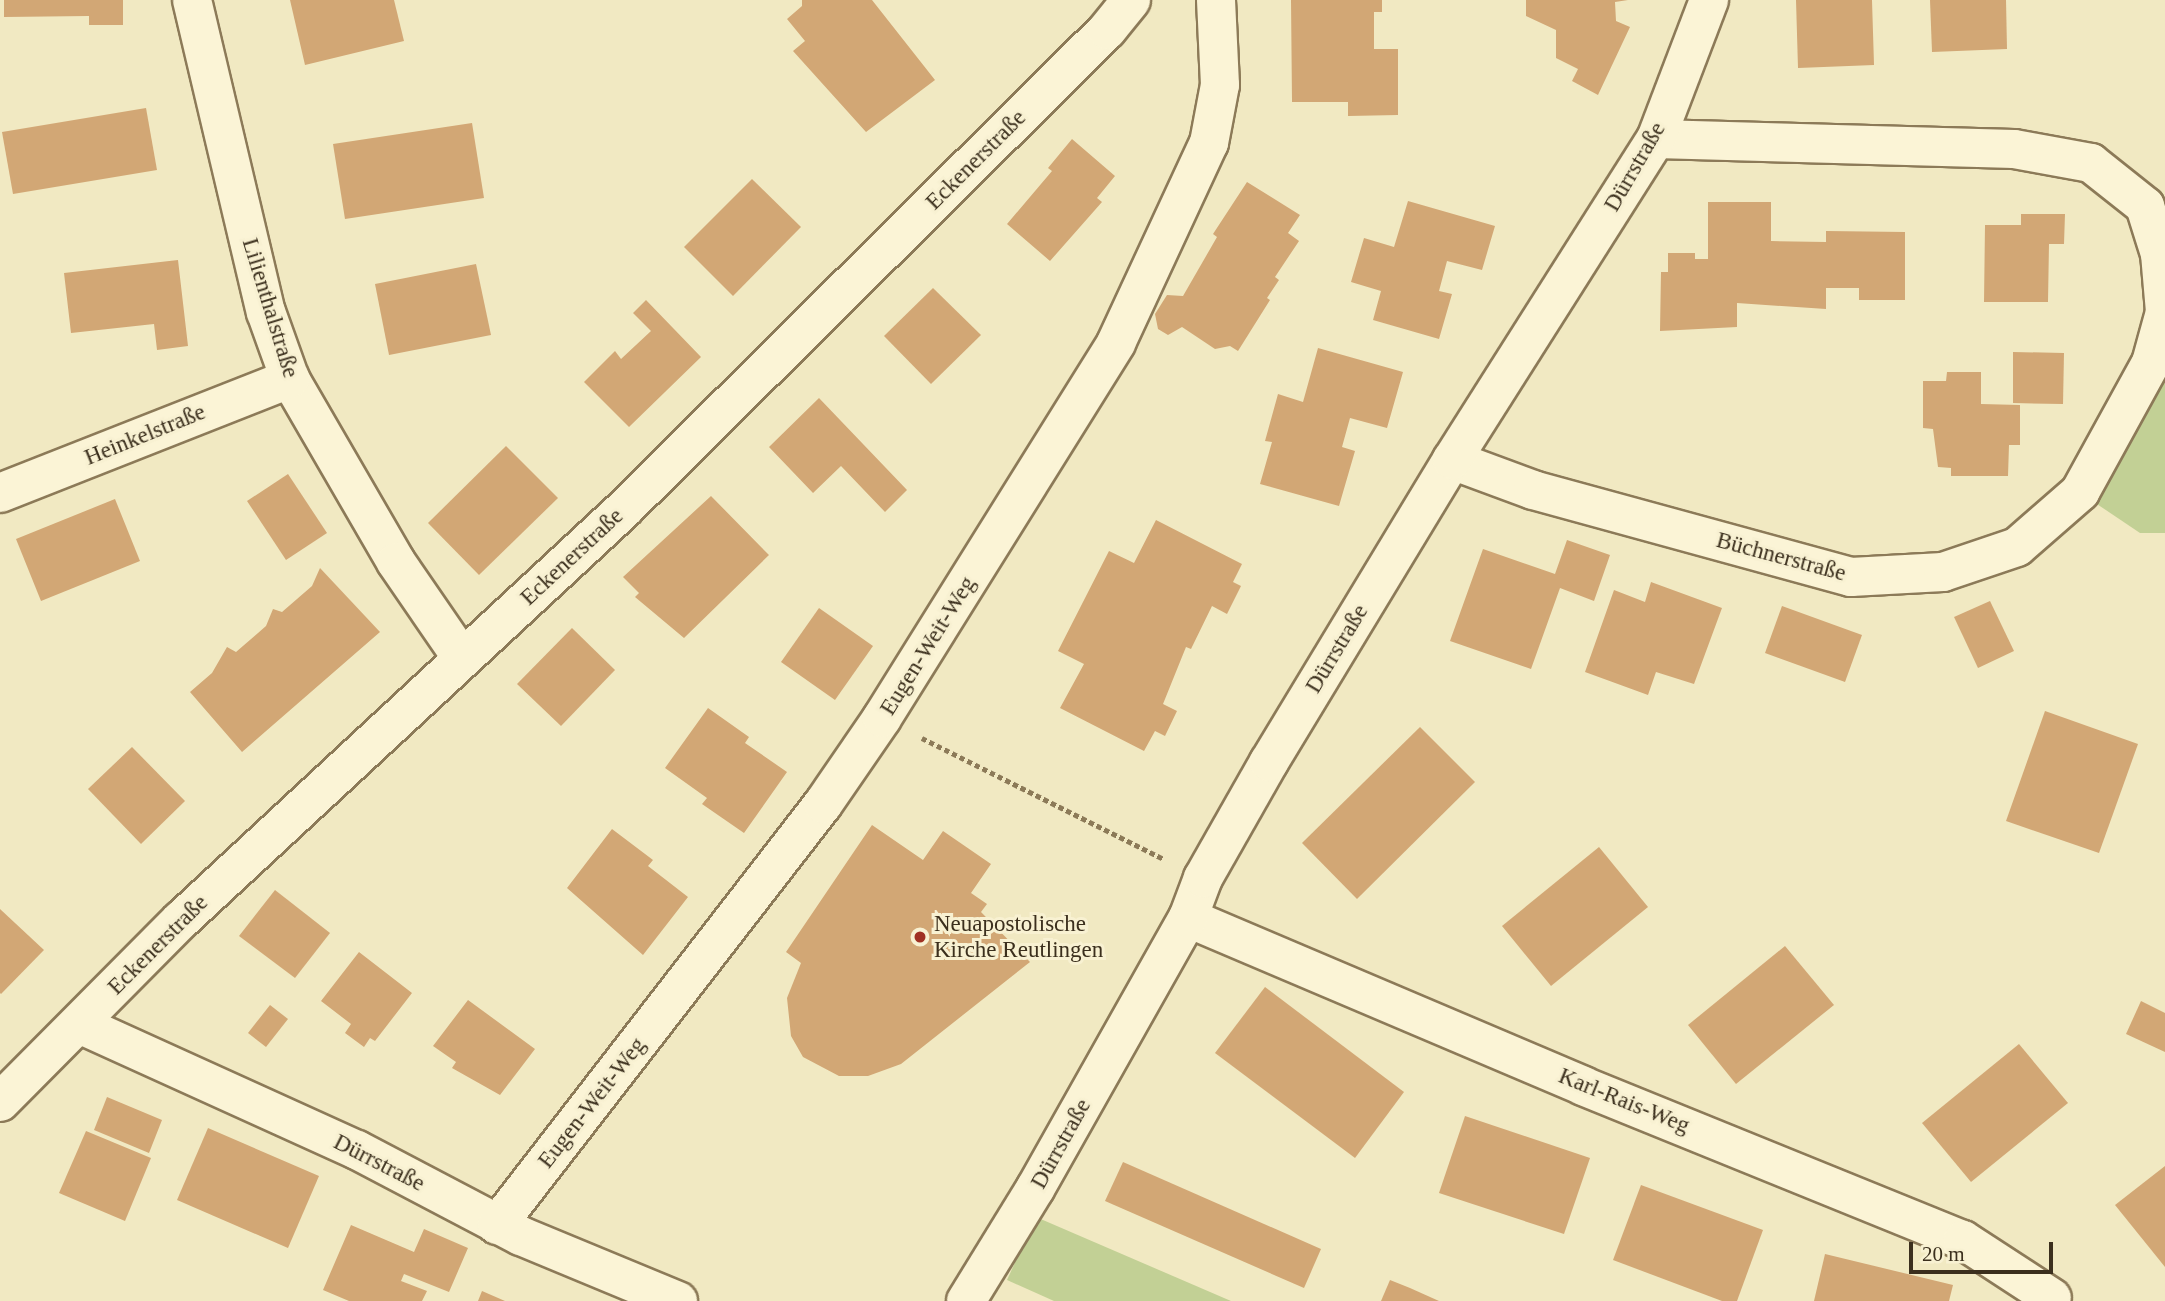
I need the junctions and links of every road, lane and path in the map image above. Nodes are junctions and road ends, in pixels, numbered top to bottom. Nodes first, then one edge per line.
1 (192, 0) edge
2 (1131, 0) edge
3 (1216, 0) edge
4 (1709, 0) edge
5 (1656, 139) junction
6 (290, 379) junction
7 (1452, 460) junction
8 (0, 493) edge
9 (462, 658) junction
10 (882, 718) junction
11 (1203, 878) junction
12 (1188, 918) junction
13 (79, 1024) junction
14 (0, 1102) edge
15 (498, 1224) junction
16 (2052, 1298) dead end
17 (678, 1301) edge
18 (965, 1301) edge

1 - 6 street, Lilienthalstraße
2 - 9 street, Eckenerstraße
3 - 10 street, Eugen-Weit-Weg
4 - 5 street, Dürrstraße
5 - 7 street, Dürrstraße
5 - 7 street, Büchnerstraße
6 - 8 street, Heinkelstraße
6 - 9 street, Lilienthalstraße
7 - 11 street, Dürrstraße
9 - 13 street, Eckenerstraße
10 - 11 path
10 - 15 street, Eugen-Weit-Weg
11 - 12 street, Dürrstraße
12 - 16 street, Karl-Rais-Weg
12 - 18 street, Dürrstraße
13 - 14 street, Eckenerstraße
13 - 15 street, Dürrstraße
15 - 17 street, Dürrstraße

